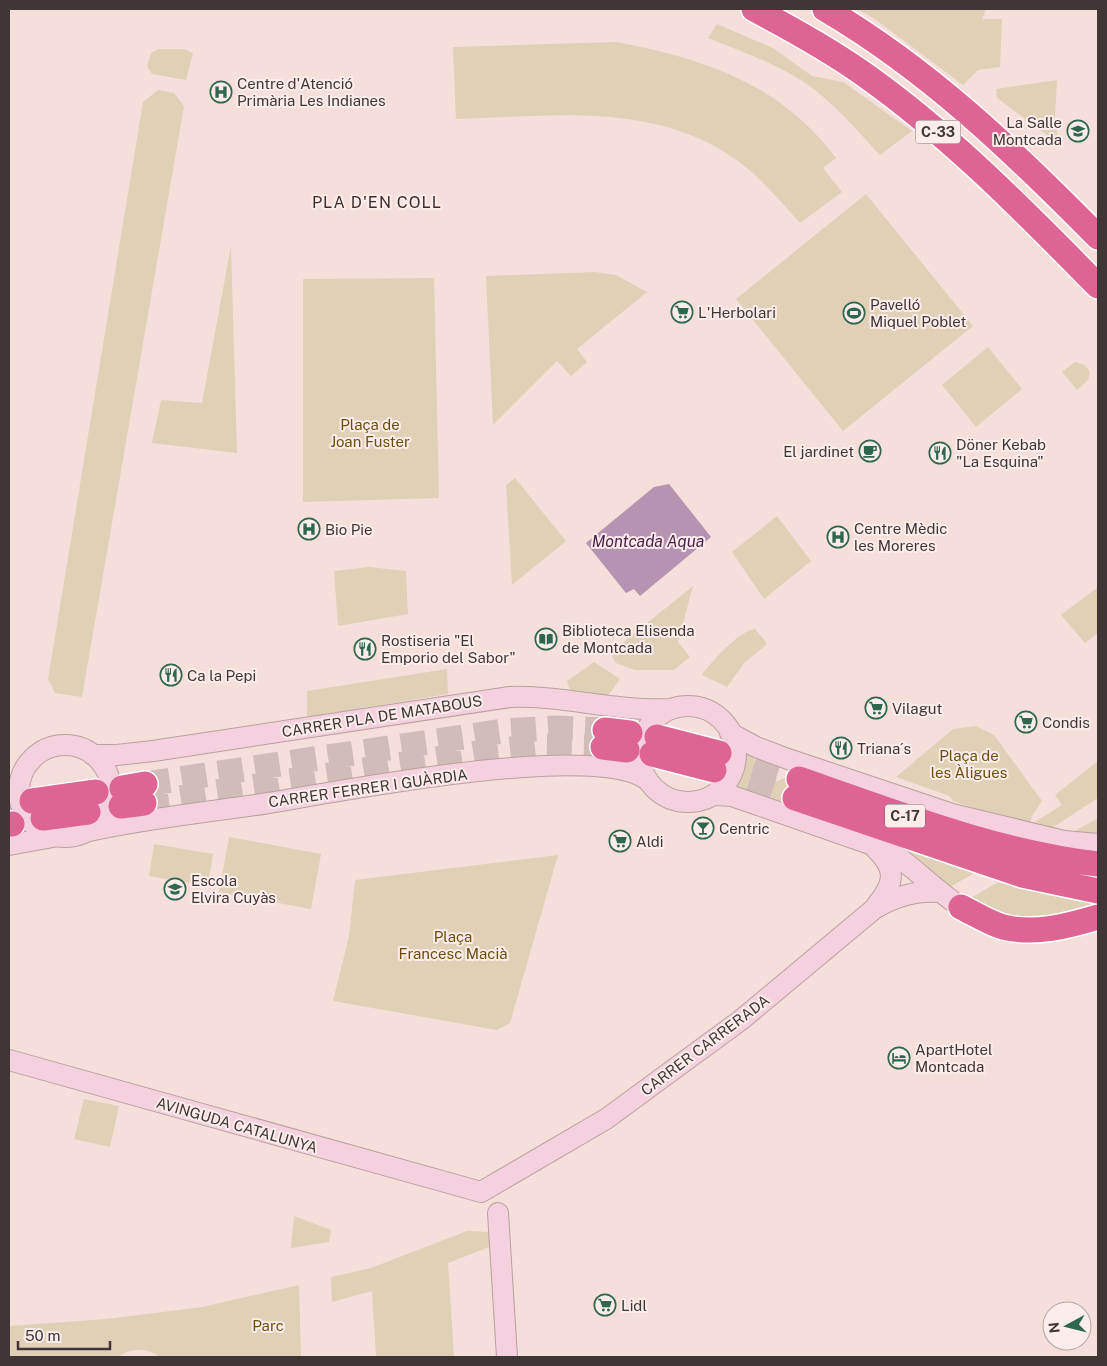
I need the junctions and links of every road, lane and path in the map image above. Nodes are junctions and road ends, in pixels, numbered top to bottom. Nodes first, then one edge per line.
1 (754, 9) edge
2 (825, 9) edge
3 (1098, 237) edge
4 (1098, 286) edge
5 (673, 708) junction
6 (654, 746) dead end
7 (93, 755) junction
8 (722, 756) junction
9 (18, 768) edge
10 (646, 779) junction
11 (91, 812) junction
12 (43, 819) junction
13 (10, 831) edge
14 (1098, 844) edge
15 (872, 845) junction
16 (1098, 864) edge
17 (1098, 891) edge
18 (938, 892) junction
19 (962, 907) joint
20 (874, 909) junction
21 (1098, 918) edge
22 (9, 1060) edge
23 (465, 1189) joint
24 (498, 1213) dead end
25 (508, 1357) edge

1 - 4 highway, C-33
2 - 3 highway, C-33
5 - 7 main road, CARRER PLA DE MATABOUS
5 - 8 main road
5 - 10 main road
6 - 8 highway
7 - 9 main road
7 - 11 main road
8 - 10 main road
8 - 14 main road
8 - 15 main road
9 - 12 main road
10 - 11 main road, CARRER FERRER I GUÀRDIA
11 - 12 highway
12 - 13 main road
15 - 18 main road
15 - 20 main road
16 - 17 highway, C-17
18 - 19 main road
18 - 20 main road, CARRER CARRERADA
19 - 21 highway
20 - 23 main road, CARRER CARRERADA
22 - 23 main road, AVINGUDA CATALUNYA
24 - 25 main road

